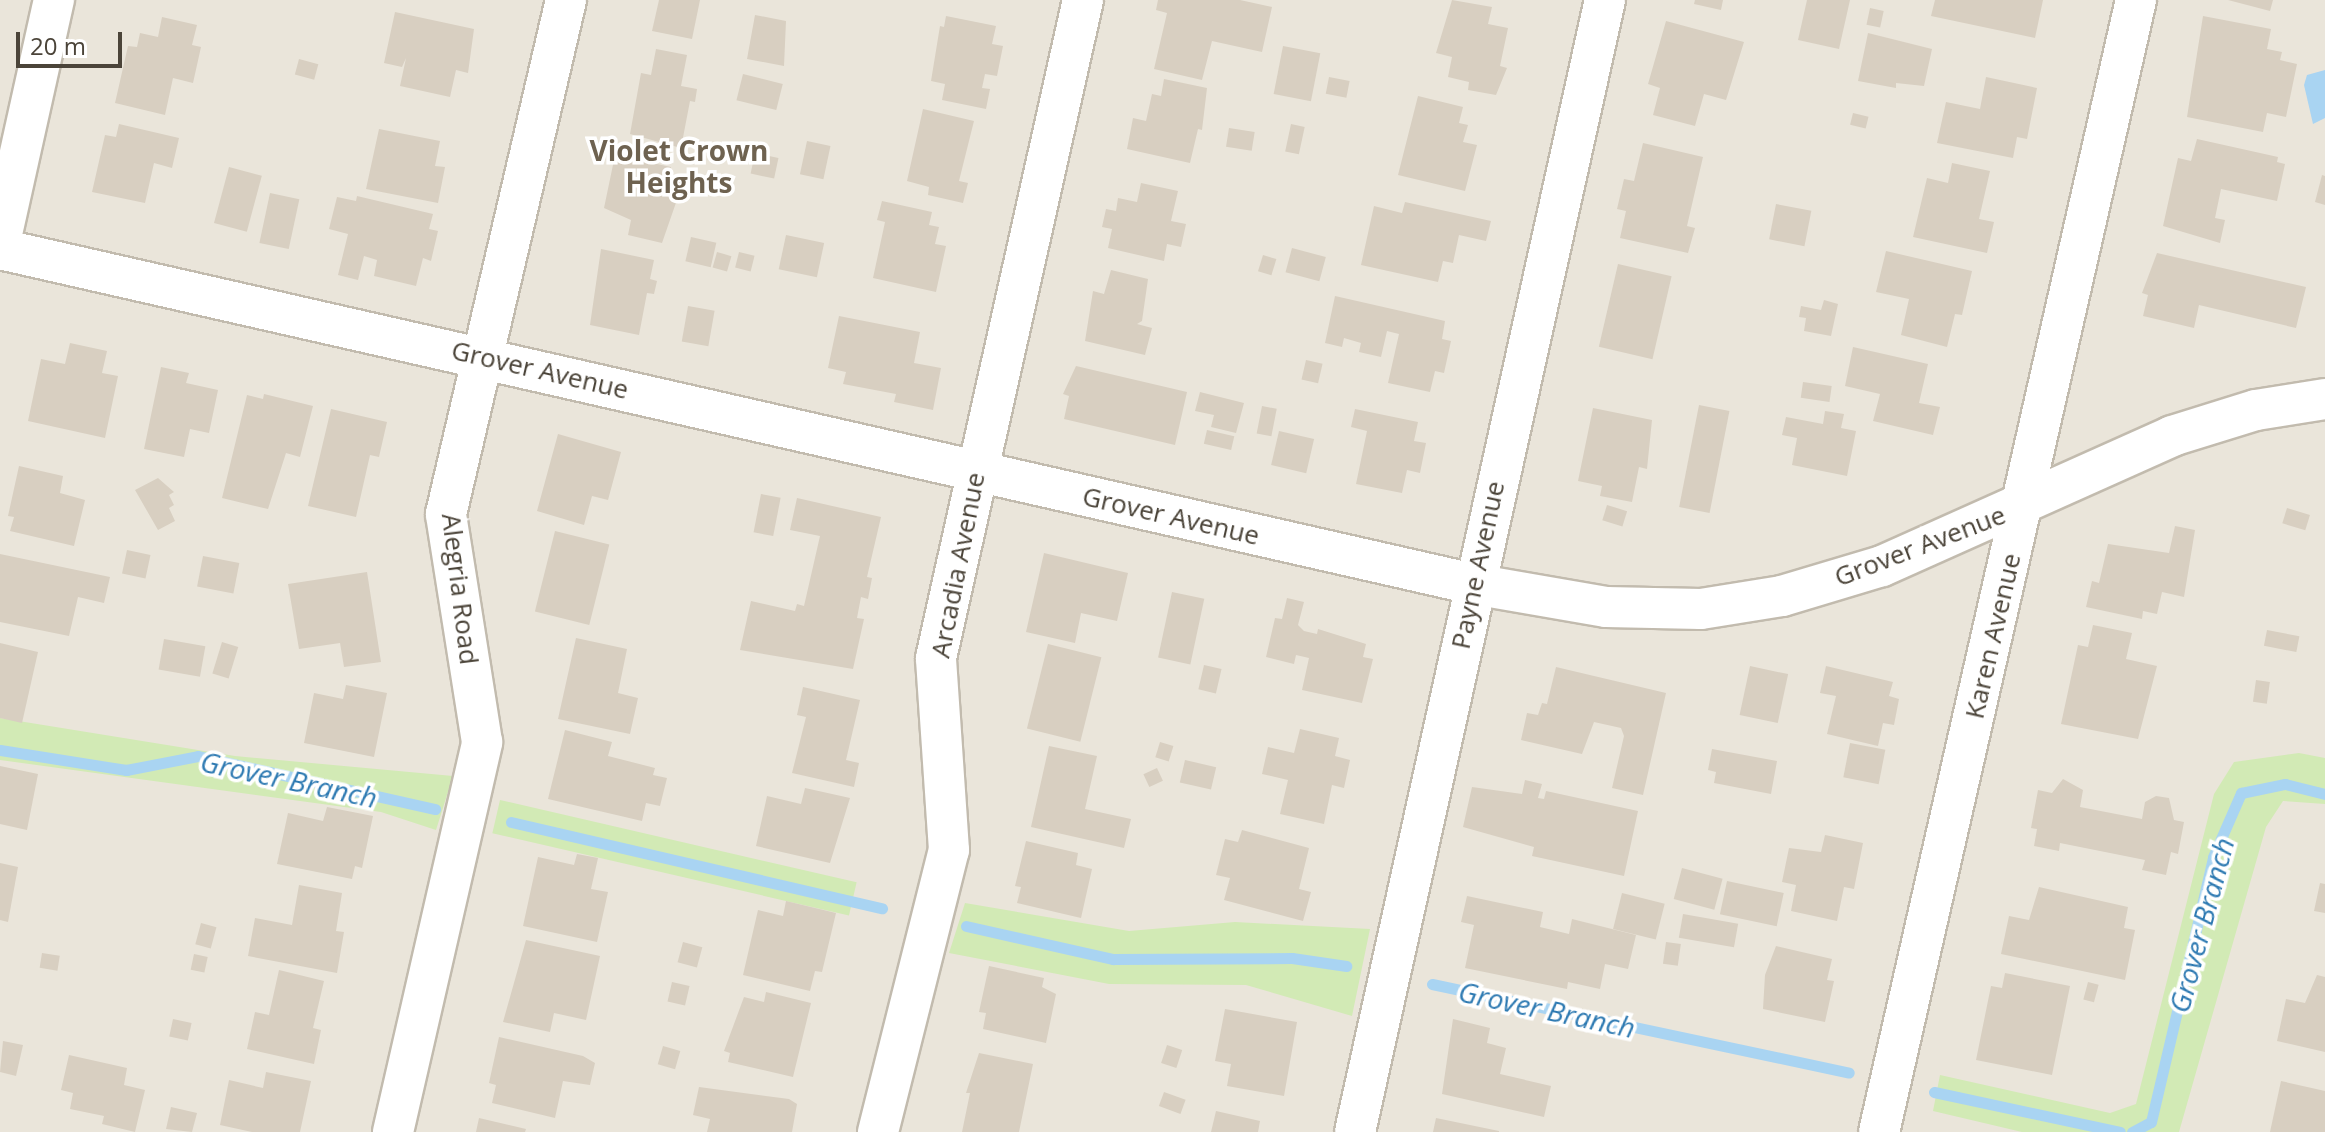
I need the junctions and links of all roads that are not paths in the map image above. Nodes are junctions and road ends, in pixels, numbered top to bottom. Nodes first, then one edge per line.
1 (54, 0) edge
2 (566, 0) edge
3 (1083, 0) edge
4 (1605, 0) edge
5 (2136, 0) edge
6 (0, 246) edge
7 (485, 356) junction
8 (2325, 399) edge
9 (976, 472) junction
10 (2023, 505) junction
11 (1473, 584) junction
12 (393, 1132) edge
13 (878, 1132) edge
14 (1355, 1132) edge
15 (1879, 1132) edge

1 - 6 street
2 - 7 street, Alegria Road
3 - 9 street, Arcadia Avenue
4 - 11 street, Payne Avenue
5 - 10 street, Karen Avenue
6 - 7 street, Grover Avenue
7 - 9 street, Grover Avenue
7 - 12 street, Alegria Road
8 - 10 street, Grover Avenue
9 - 11 street, Grover Avenue
9 - 13 street, Arcadia Avenue
10 - 11 street, Grover Avenue
10 - 15 street, Karen Avenue
11 - 14 street, Payne Avenue

